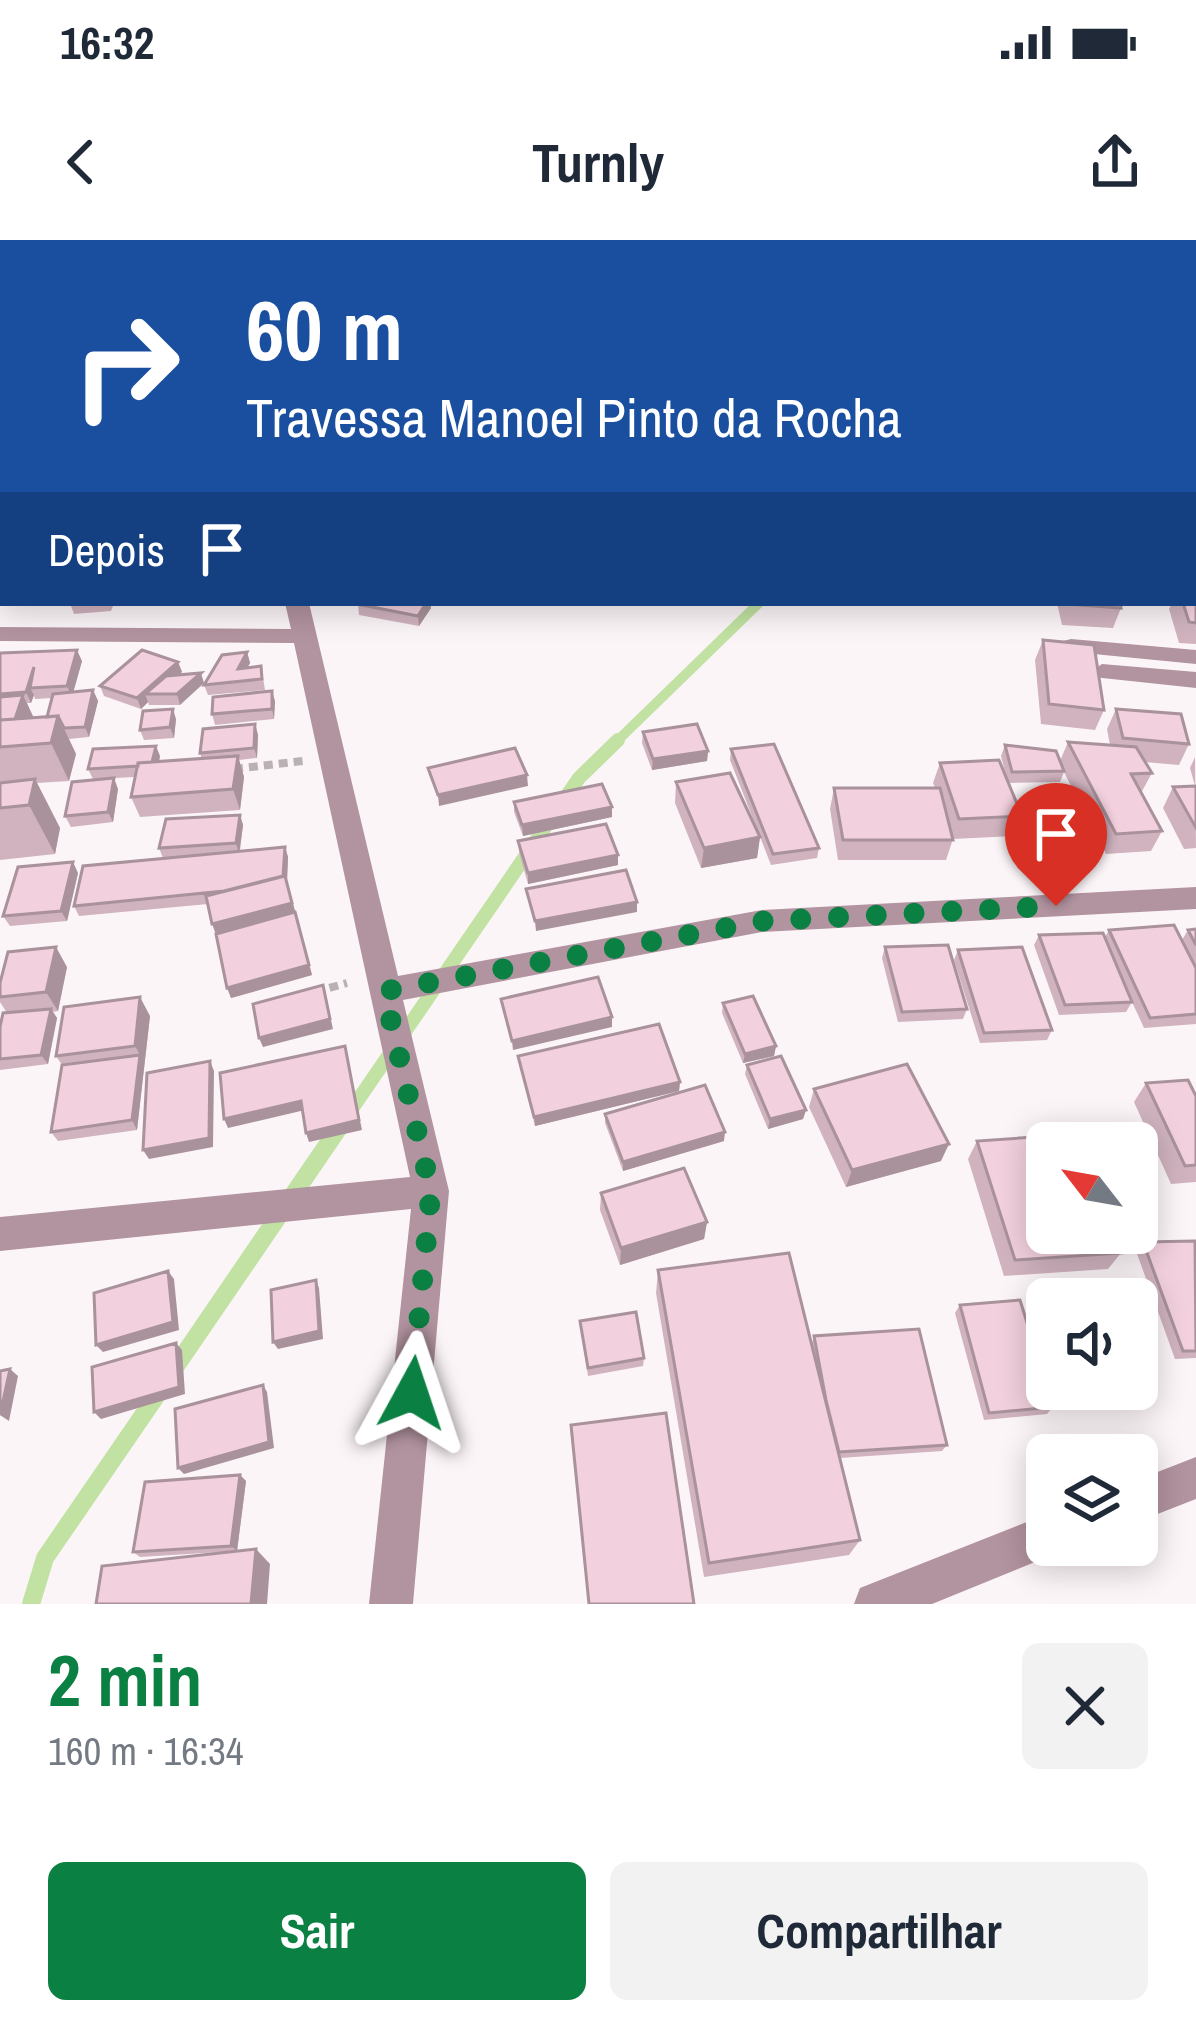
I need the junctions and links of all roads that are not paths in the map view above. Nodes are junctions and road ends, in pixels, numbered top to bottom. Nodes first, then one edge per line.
1 (297, 606) edge
2 (0, 634) edge
3 (302, 636) junction
4 (1071, 646) edge
5 (1196, 657) edge
6 (1102, 672) edge
7 (1196, 680) edge
8 (1196, 898) edge
9 (372, 986) junction
10 (431, 1191) junction
11 (0, 1234) edge
12 (1196, 1478) edge
13 (1158, 1493) edge
14 (1026, 1544) edge
15 (391, 1604) edge
16 (876, 1604) edge

1 - 3 street
2 - 3 street
3 - 9 street
4 - 5 street
6 - 7 street
8 - 9 street
9 - 10 street
10 - 11 street
10 - 15 street
12 - 13 street
14 - 16 street

